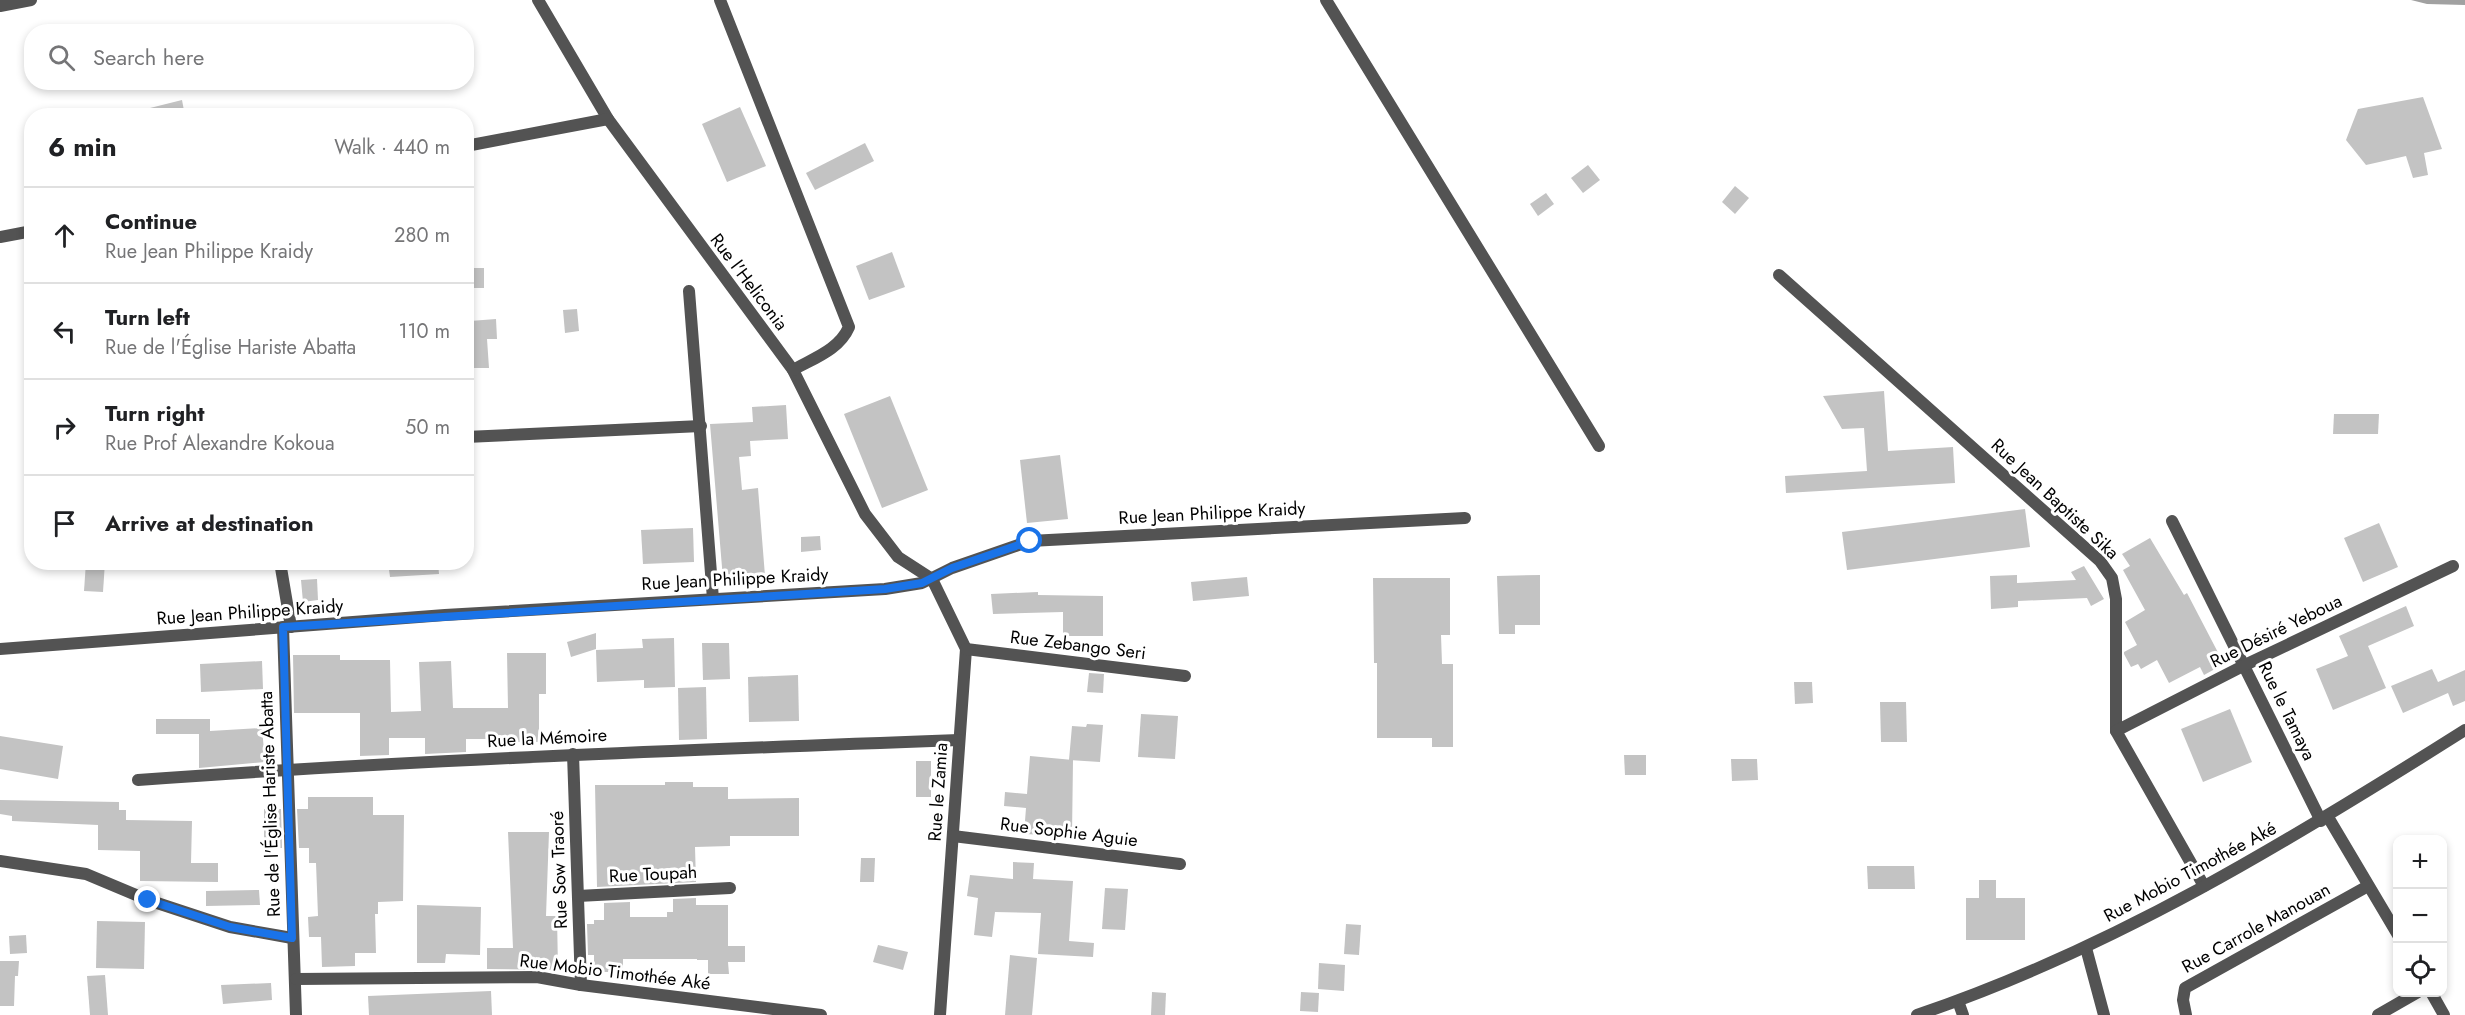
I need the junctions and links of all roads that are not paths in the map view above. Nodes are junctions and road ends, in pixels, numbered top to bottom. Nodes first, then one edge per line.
1 (31, 0) edge
2 (538, 0) edge
3 (720, 0) edge
4 (1326, 0) edge
5 (0, 6) edge
6 (608, 119) junction
7 (474, 144) edge
8 (24, 232) edge
9 (0, 237) edge
10 (1779, 275) dead end
11 (689, 291) dead end
12 (793, 370) junction
13 (701, 426) junction
14 (474, 437) edge
15 (1599, 446) dead end
16 (1465, 518) dead end
17 (2172, 521) dead end
18 (2453, 566) dead end
19 (281, 570) edge
20 (932, 579) junction
21 (713, 599) junction
22 (287, 627) junction
23 (0, 650) edge
24 (966, 650) junction
25 (2245, 665) junction
26 (1185, 676) dead end
27 (2465, 730) edge
28 (2116, 731) junction
29 (959, 740) junction
30 (573, 754) junction
31 (287, 769) junction
32 (138, 780) dead end
33 (2324, 819) junction
34 (952, 836) junction
35 (0, 861) edge
36 (1180, 864) dead end
37 (2204, 886) junction
38 (2368, 886) junction
39 (730, 888) dead end
40 (578, 896) junction
41 (2393, 928) edge
42 (292, 938) junction
43 (2086, 948) junction
44 (296, 979) junction
45 (581, 985) junction
46 (2411, 997) edge
47 (2433, 997) edge
48 (1958, 1001) junction
49 (296, 1015) edge
50 (821, 1015) edge
51 (940, 1015) edge
52 (1917, 1015) edge
53 (1963, 1015) edge
54 (2104, 1015) edge
55 (2186, 1015) edge
56 (2378, 1015) edge
57 (2444, 1015) edge

1 - 5 street
2 - 6 street, Rue l'Heliconia
3 - 12 street
4 - 15 street
6 - 7 street
6 - 12 street, Rue l'Heliconia
8 - 9 street
10 - 28 street, Rue Jean Baptiste Sika
11 - 13 street
12 - 20 street, Rue l'Heliconia
13 - 14 street
13 - 21 street
16 - 20 street, Rue Jean Philippe Kraidy
17 - 25 street, Rue le Tamaya
18 - 25 street, Rue Désiré Yeboua
19 - 22 street, Rue de l'Église Hariste Abatta
20 - 21 street, Rue Jean Philippe Kraidy
20 - 24 street
21 - 22 street, Rue Jean Philippe Kraidy
22 - 23 street, Rue Jean Philippe Kraidy
22 - 31 street, Rue de l'Église Hariste Abatta
24 - 26 street, Rue Zebango Seri
24 - 29 street, Rue le Zamia
25 - 28 street, Rue Désiré Yeboua
25 - 33 street, Rue le Tamaya
27 - 33 street, Rue Mobio Timothée Aké
28 - 37 street, Rue Jean Baptiste Sika
29 - 30 street, Rue la Mémoire
29 - 34 street, Rue le Zamia
30 - 31 street, Rue la Mémoire
30 - 40 street, Rue Sow Traoré
31 - 32 street, Rue la Mémoire
31 - 42 street, Rue de l'Église Hariste Abatta
33 - 37 street, Rue Mobio Timothée Aké
33 - 38 street, Rue le Tamaya
34 - 36 street, Rue Sophie Aguie
34 - 51 street, Rue le Zamia
35 - 42 street
37 - 43 street, Rue Mobio Timothée Aké
38 - 41 street, Rue le Tamaya
38 - 55 street, Rue Carrole Manouan
39 - 40 street, Rue Toupah
40 - 45 street, Rue Sow Traoré
42 - 44 street, Rue de l'Église Hariste Abatta
43 - 48 street, Rue Mobio Timothée Aké
43 - 54 street
44 - 45 street, Rue Mobio Timothée Aké
44 - 49 street, Rue de l'Église Hariste Abatta
45 - 50 street, Rue Mobio Timothée Aké
46 - 56 street
47 - 57 street
48 - 52 street, Rue Mobio Timothée Aké
48 - 53 street

